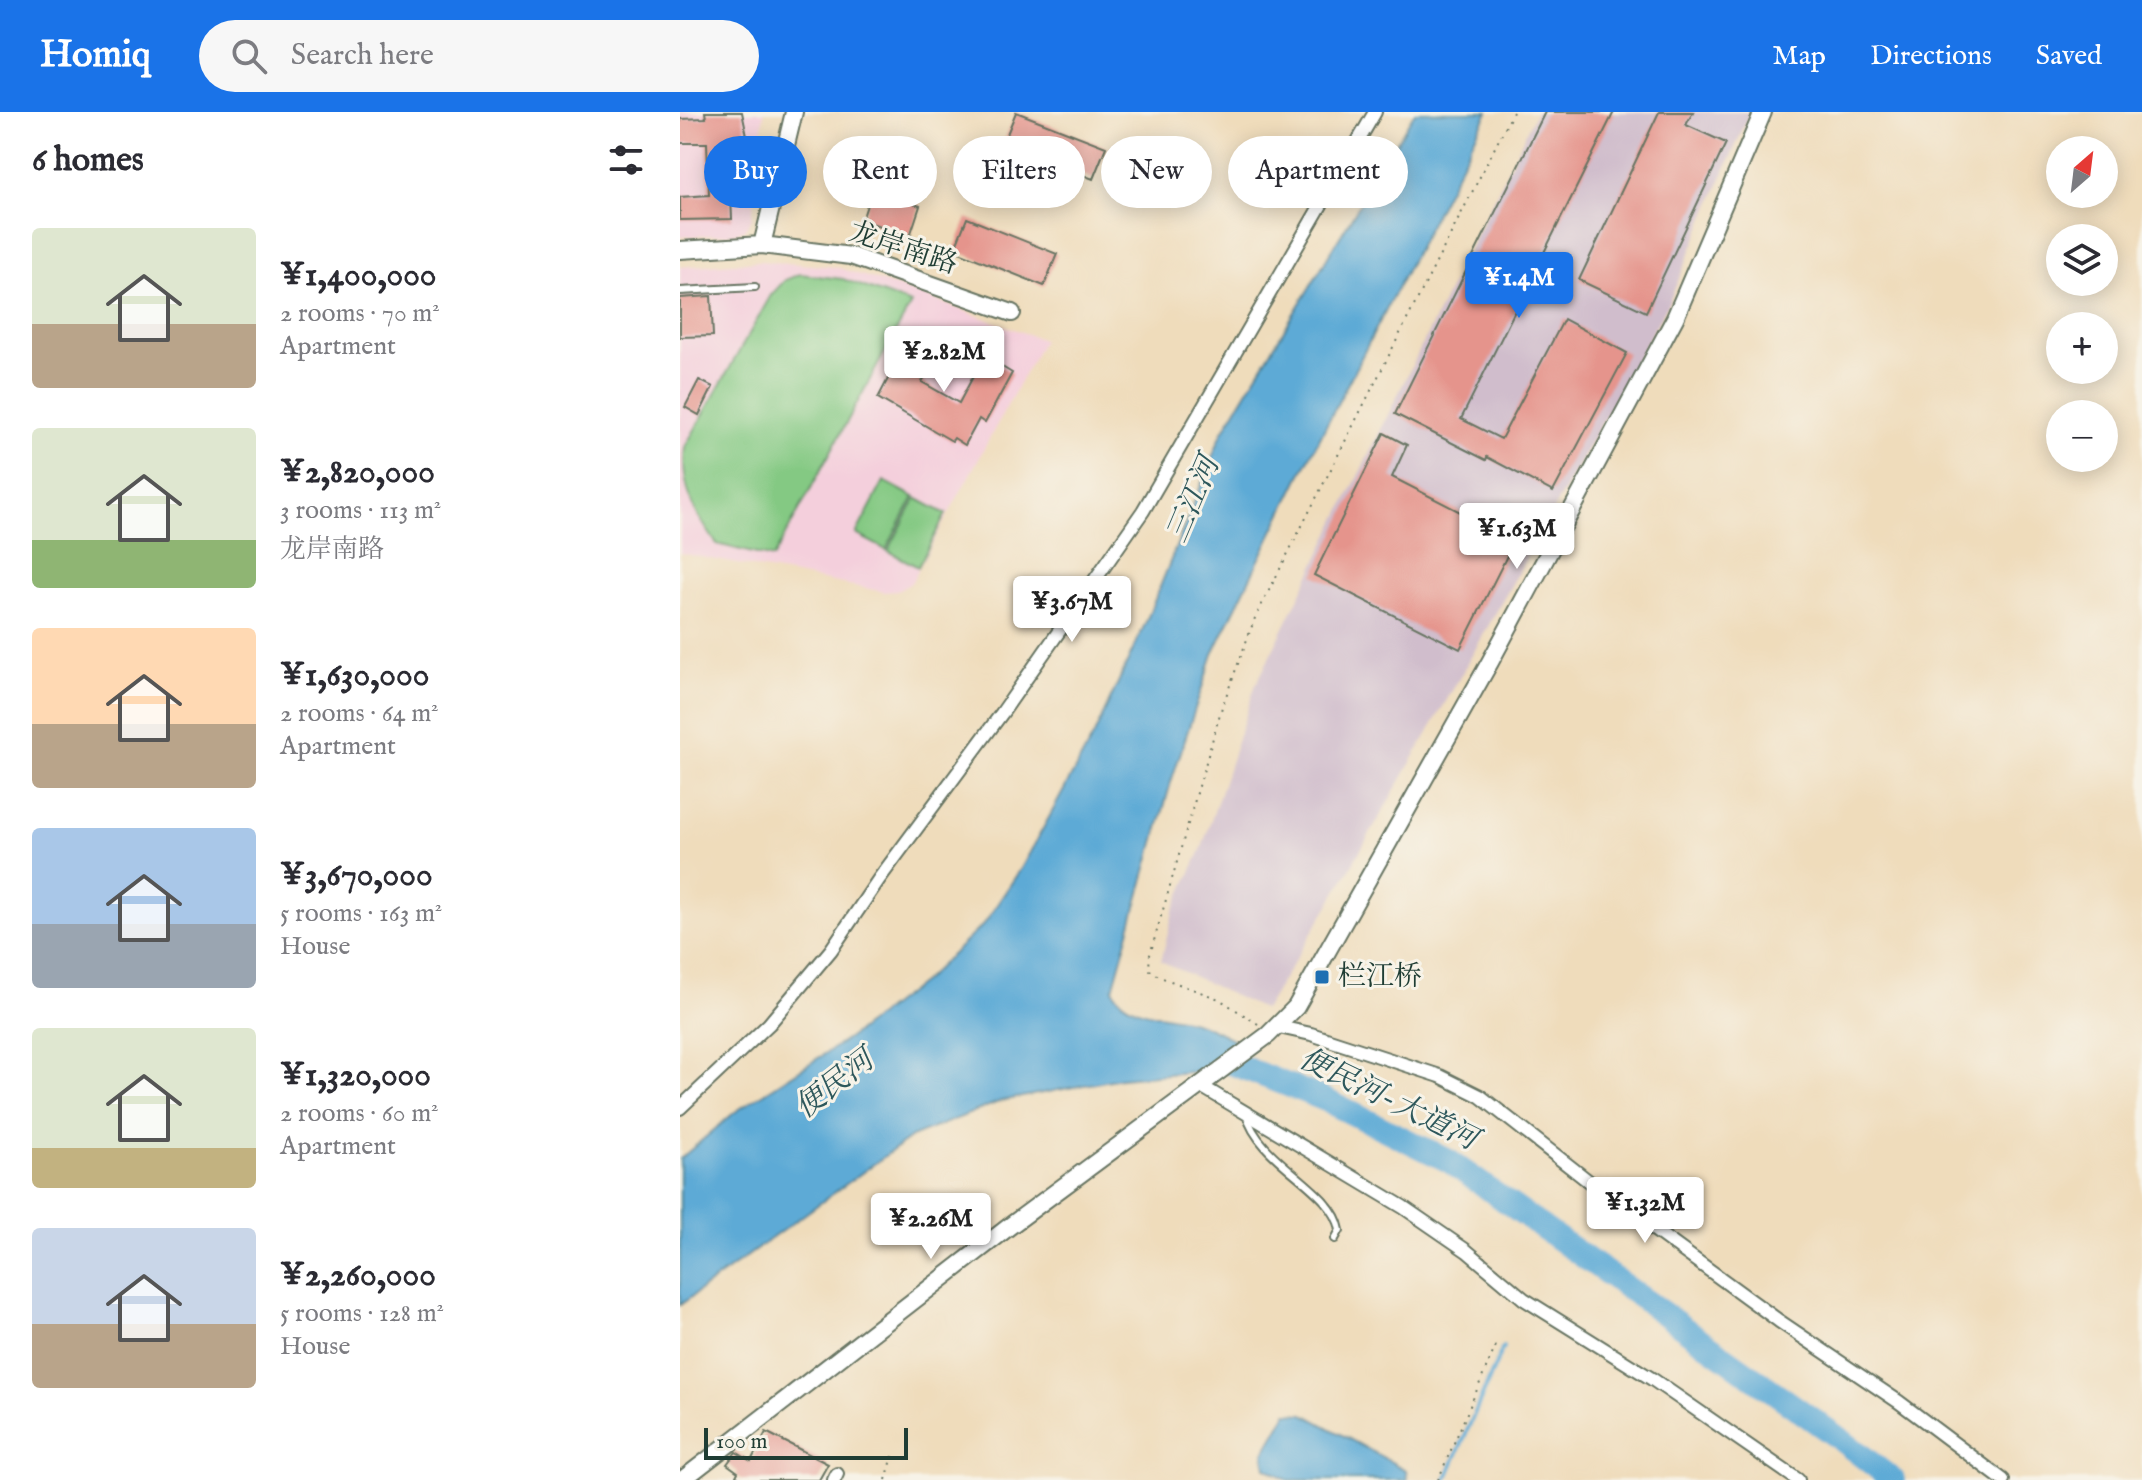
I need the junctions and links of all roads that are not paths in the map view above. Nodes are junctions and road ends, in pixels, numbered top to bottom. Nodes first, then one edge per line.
1 (794, 112) edge
2 (1375, 112) edge
3 (1763, 112) edge
4 (762, 245) junction
5 (680, 250) edge
6 (755, 287) dead end
7 (680, 291) edge
8 (1012, 313) dead end
9 (1273, 1031) junction
10 (1205, 1084) junction
11 (680, 1108) edge
12 (1246, 1114) junction
13 (1335, 1239) dead end
14 (682, 1480) edge
15 (1798, 1480) edge
16 (2003, 1480) edge

1 - 4 street
2 - 11 street
3 - 9 street
4 - 5 street, 龙岸南路
4 - 8 street, 龙岸南路
6 - 7 lane
9 - 10 street
9 - 16 street
10 - 12 street
10 - 14 street
12 - 13 lane
12 - 15 street

